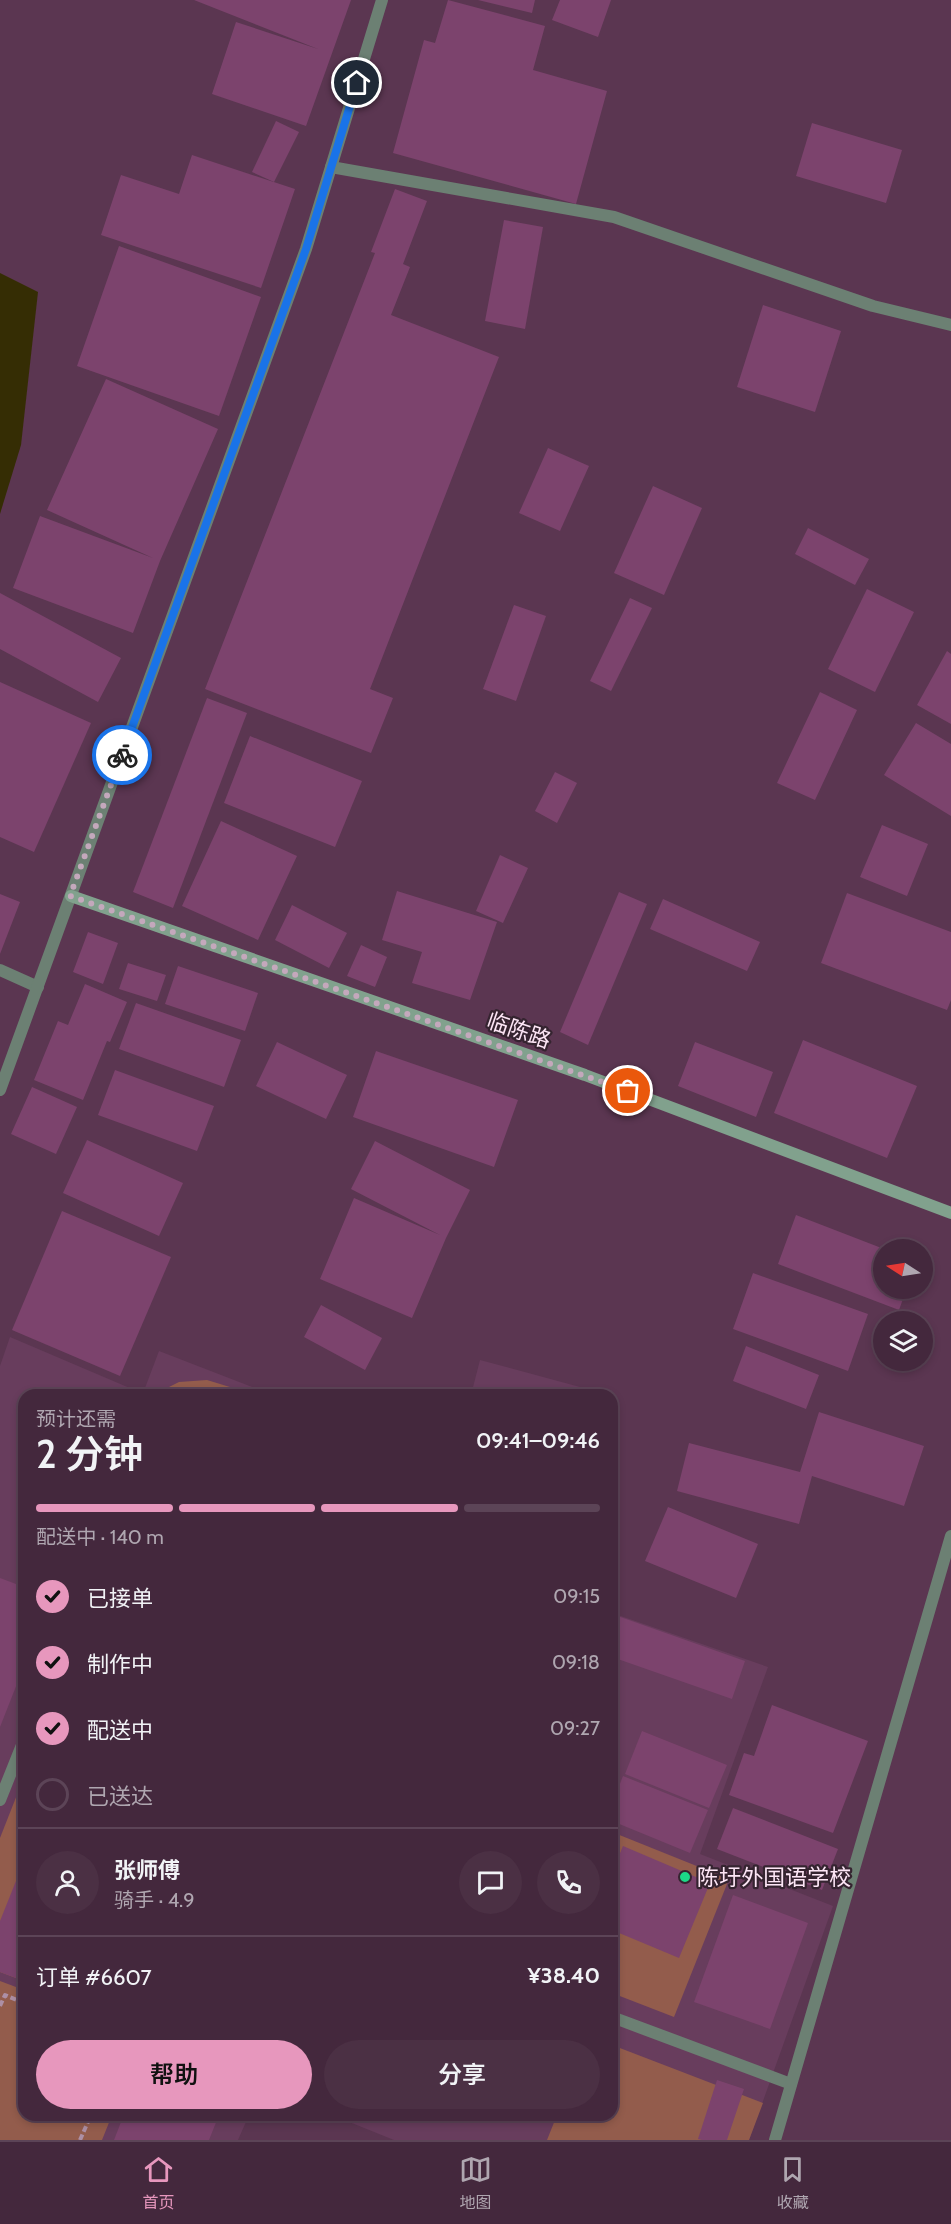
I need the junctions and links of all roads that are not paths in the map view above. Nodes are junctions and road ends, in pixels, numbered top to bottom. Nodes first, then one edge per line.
1 (382, 0) edge
2 (331, 167) junction
3 (951, 325) edge
4 (70, 896) junction
5 (0, 970) edge
6 (38, 987) junction
7 (0, 1090) edge
8 (951, 1213) edge
9 (951, 1536) edge
10 (18, 1755) edge
11 (0, 1800) edge
12 (618, 2019) edge
13 (791, 2084) junction
14 (775, 2140) edge

1 - 2 street
2 - 3 street
2 - 4 street
4 - 6 street
4 - 8 street, 临陈路
5 - 6 street
6 - 7 street
9 - 13 street
10 - 11 street
12 - 13 street
13 - 14 street

